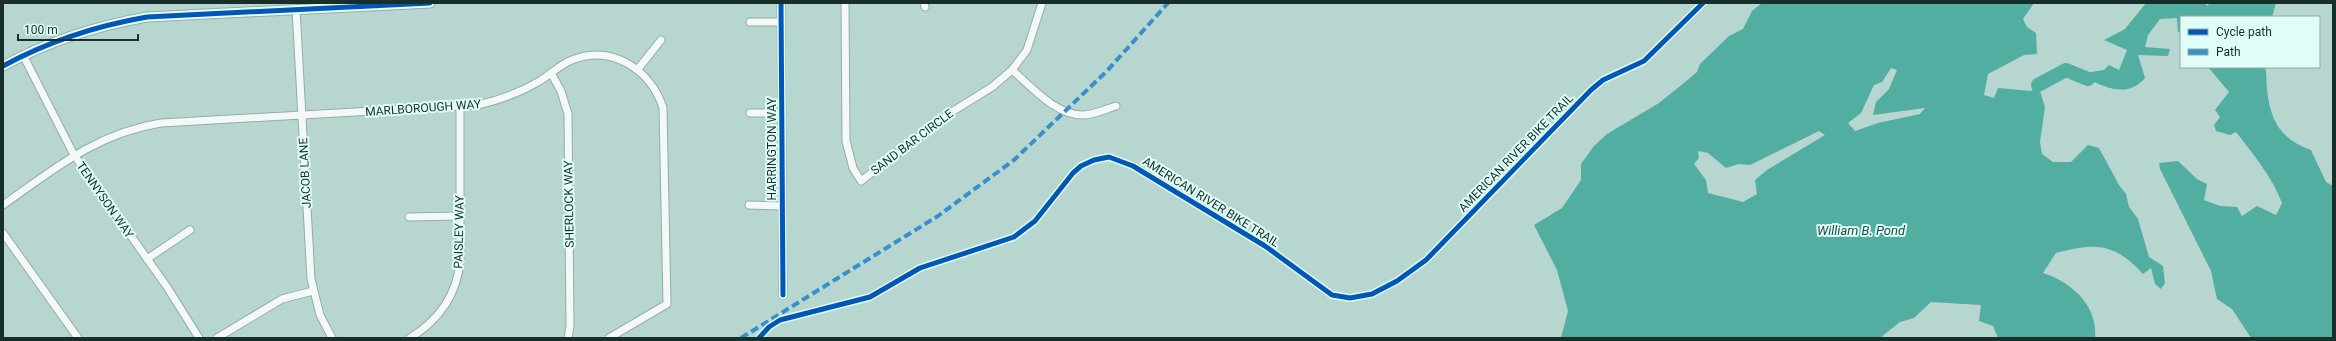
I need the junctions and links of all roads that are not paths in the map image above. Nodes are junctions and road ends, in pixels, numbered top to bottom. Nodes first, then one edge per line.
1 (430, 3) edge
2 (781, 3) edge
3 (845, 3) edge
4 (1042, 3) edge
5 (296, 6) edge
6 (750, 22) dead end
7 (781, 22) junction
8 (661, 40) dead end
9 (23, 55) junction
10 (3, 66) edge
11 (638, 69) junction
12 (1012, 70) junction
13 (551, 73) junction
14 (1116, 106) dead end
15 (460, 107) junction
16 (750, 113) dead end
17 (782, 113) junction
18 (302, 115) junction
19 (74, 155) junction
20 (3, 205) edge
21 (749, 205) dead end
22 (782, 206) junction
23 (460, 216) junction
24 (409, 217) dead end
25 (190, 230) dead end
26 (3, 233) edge
27 (147, 258) junction
28 (313, 291) junction
29 (783, 295) dead end
30 (78, 338) edge
31 (199, 338) edge
32 (217, 338) edge
33 (332, 338) edge
34 (410, 338) edge
35 (568, 338) edge
36 (609, 338) edge

1 - 5 street
2 - 7 street, HARRINGTON WAY
3 - 12 street, SAND BAR CIRCLE
4 - 12 street, SAND BAR CIRCLE
5 - 9 street
5 - 18 street, JACOB LANE
6 - 7 street
7 - 17 street, HARRINGTON WAY
8 - 11 street
9 - 10 street
9 - 19 street, TENNYSON WAY
11 - 13 street, MARLBOROUGH WAY
11 - 36 street, MARLBOROUGH WAY
12 - 14 street
13 - 15 street, MARLBOROUGH WAY
13 - 35 street, SHERLOCK WAY
15 - 18 street, MARLBOROUGH WAY
15 - 23 street, PAISLEY WAY
16 - 17 street, HARRINGTON WAY
17 - 22 street, HARRINGTON WAY
18 - 19 street, MARLBOROUGH WAY
18 - 28 street, JACOB LANE
19 - 20 street, MARLBOROUGH WAY
19 - 27 street, TENNYSON WAY
21 - 22 street, HARRINGTON WAY
22 - 29 street, HARRINGTON WAY
23 - 24 street
23 - 34 street, PAISLEY WAY
25 - 27 street
26 - 30 street
27 - 31 street, TENNYSON WAY
28 - 32 street
28 - 33 street, JACOB LANE

